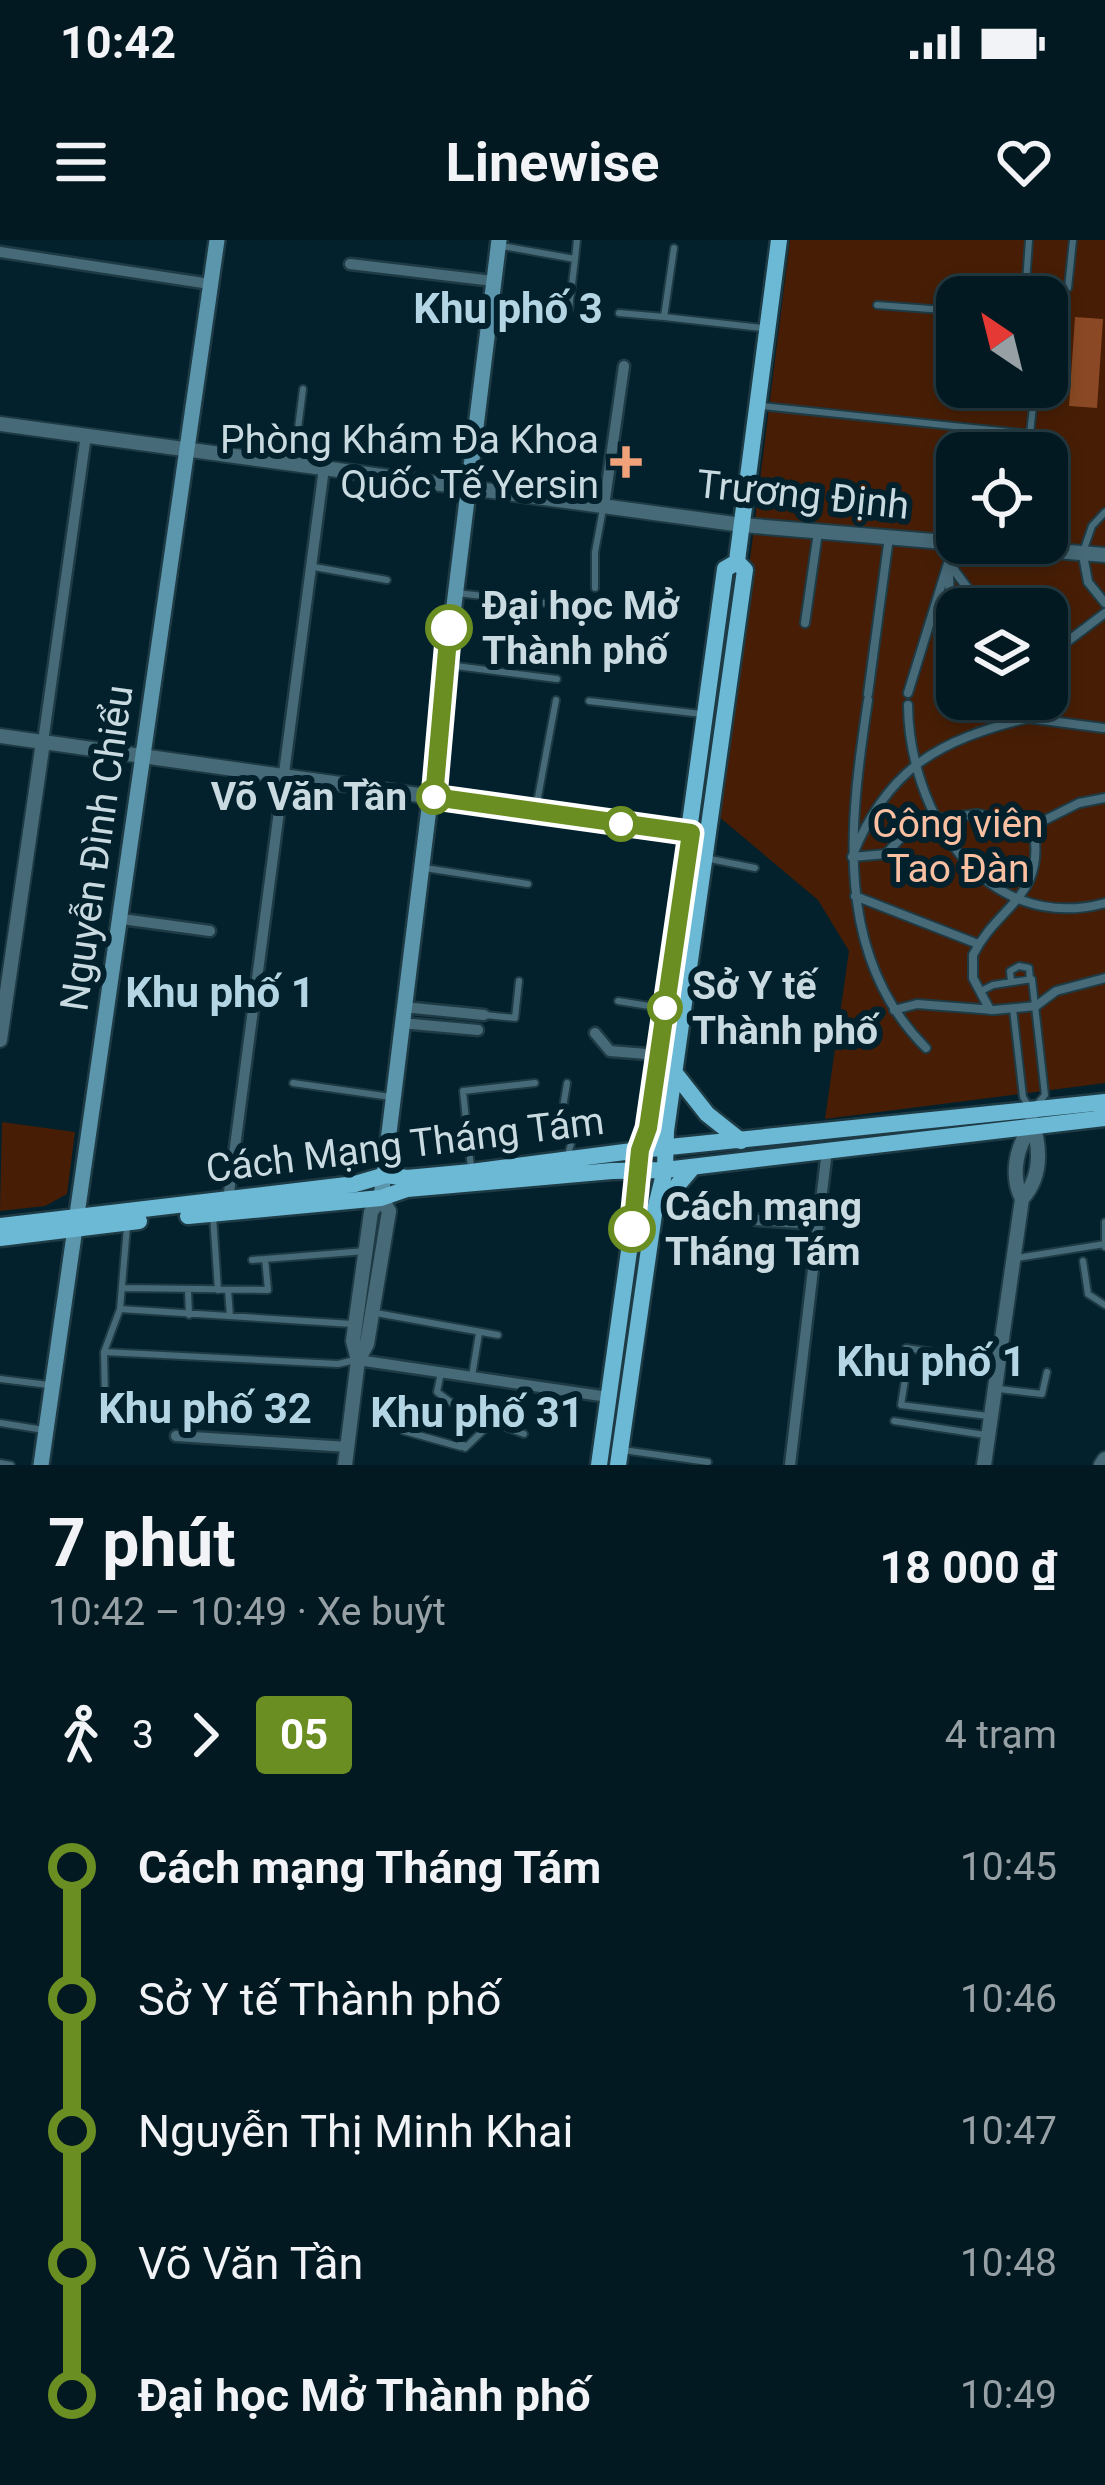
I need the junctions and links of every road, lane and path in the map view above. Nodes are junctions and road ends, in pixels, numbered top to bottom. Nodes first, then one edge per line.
1 (217, 240) edge
2 (577, 240) edge
3 (779, 240) edge
4 (1028, 240) edge
5 (1073, 240) edge
6 (499, 243) edge
7 (674, 248) dead end
8 (0, 252) edge
9 (575, 259) junction
10 (350, 264) dead end
11 (1026, 276) edge
12 (493, 281) junction
13 (210, 284) junction
14 (1068, 288) edge
15 (877, 305) dead end
16 (936, 309) edge
17 (569, 310) dead end
18 (619, 313) dead end
19 (664, 317) junction
20 (768, 329) junction
21 (624, 365) dead end
22 (304, 388) dead end
23 (758, 406) junction
24 (1033, 408) edge
25 (0, 424) edge
26 (86, 436) junction
27 (187, 449) junction
28 (293, 464) junction
29 (324, 468) junction
30 (467, 487) junction
31 (604, 506) junction
32 (1105, 512) edge
33 (742, 525) junction
34 (818, 531) junction
35 (889, 537) junction
36 (936, 541) edge
37 (1068, 553) edge
38 (1083, 554) junction
39 (1105, 556) edge
40 (737, 562) junction
41 (949, 565) junction
42 (310, 566) junction
43 (387, 580) dead end
44 (595, 588) dead end
45 (951, 588) edge
46 (967, 588) edge
47 (454, 592) junction
48 (1105, 603) edge
49 (587, 608) dead end
50 (1105, 613) edge
51 (805, 622) dead end
52 (1079, 634) junction
53 (1068, 638) edge
54 (1068, 642) edge
55 (444, 664) junction
56 (557, 679) dead end
57 (908, 693) dead end
58 (556, 700) dead end
59 (589, 701) dead end
60 (908, 705) dead end
61 (706, 714) junction
62 (1021, 720) edge
63 (1042, 720) edge
64 (1049, 721) joint
65 (1104, 729) edge
66 (0, 736) edge
67 (43, 742) junction
68 (141, 756) junction
69 (914, 768) junction
70 (281, 776) junction
71 (1105, 795) edge
72 (434, 797) junction
73 (535, 812) junction
74 (934, 818) junction
75 (1033, 826) junction
76 (691, 833) junction
77 (710, 836) junction
78 (852, 857) junction
79 (706, 859) junction
80 (421, 868) junction
81 (755, 868) dead end
82 (528, 884) dead end
83 (855, 896) junction
84 (1022, 898) junction
85 (1105, 903) edge
86 (122, 920) junction
87 (210, 931) dead end
88 (978, 944) junction
89 (1105, 978) edge
90 (1030, 980) junction
91 (519, 981) dead end
92 (1011, 982) junction
93 (981, 991) junction
94 (618, 1001) dead end
95 (1036, 1006) junction
96 (665, 1009) junction
97 (1013, 1009) junction
98 (894, 1010) junction
99 (990, 1010) junction
100 (402, 1015) junction
101 (484, 1015) joint
102 (478, 1030) dead end
103 (595, 1033) dead end
104 (0, 1040) edge
105 (926, 1048) dead end
106 (658, 1055) junction
107 (674, 1072) junction
108 (567, 1082) dead end
109 (292, 1083) dead end
110 (535, 1083) dead end
111 (394, 1097) junction
112 (1105, 1102) edge
113 (1032, 1117) junction
114 (1105, 1118) edge
115 (741, 1141) junction
116 (668, 1148) junction
117 (640, 1150) junction
118 (826, 1150) junction
119 (566, 1161) junction
120 (693, 1167) junction
121 (665, 1170) junction
122 (471, 1172) junction
123 (638, 1172) junction
124 (386, 1175) junction
125 (381, 1198) junction
126 (222, 1208) junction
127 (654, 1214) junction
128 (756, 1220) dead end
129 (1104, 1222) edge
130 (127, 1223) junction
131 (78, 1224) junction
132 (818, 1224) junction
133 (0, 1226) edge
134 (0, 1238) edge
135 (1105, 1245) edge
136 (366, 1251) junction
137 (265, 1259) junction
138 (1013, 1259) junction
139 (252, 1260) dead end
140 (1083, 1262) dead end
141 (123, 1288) junction
142 (188, 1290) junction
143 (223, 1290) junction
144 (1105, 1305) edge
145 (120, 1309) junction
146 (373, 1313) junction
147 (189, 1315) junction
148 (230, 1316) junction
149 (356, 1324) junction
150 (479, 1331) junction
151 (498, 1335) dead end
152 (906, 1348) dead end
153 (104, 1352) junction
154 (358, 1360) junction
155 (999, 1361) junction
156 (441, 1372) junction
157 (1047, 1372) dead end
158 (472, 1376) junction
159 (0, 1378) edge
160 (905, 1380) dead end
161 (52, 1385) junction
162 (995, 1389) junction
163 (105, 1397) dead end
164 (617, 1398) junction
165 (991, 1417) junction
166 (894, 1421) dead end
167 (0, 1423) edge
168 (46, 1430) junction
169 (404, 1431) dead end
170 (524, 1435) dead end
171 (176, 1436) dead end
172 (988, 1436) junction
173 (348, 1447) junction
174 (465, 1448) junction
175 (618, 1457) edge
176 (708, 1462) dead end
177 (0, 1463) edge
178 (11, 1465) edge
179 (41, 1465) edge
180 (345, 1465) edge
181 (599, 1465) edge
182 (790, 1465) edge
183 (984, 1465) edge

1 - 13 main road, Nguyễn Đình Chiểu
2 - 9 lane
3 - 20 main road
4 - 11 lane
5 - 14 lane
6 - 9 lane
6 - 12 main road
7 - 19 lane
8 - 13 street
9 - 17 lane
10 - 12 street
12 - 30 main road
13 - 27 main road, Nguyễn Đình Chiểu
15 - 16 lane
18 - 19 lane
19 - 20 lane
20 - 23 main road
21 - 31 street
22 - 28 lane
23 - 24 lane
23 - 33 main road
25 - 26 street, Trương Định
26 - 27 street, Trương Định
26 - 67 street
27 - 28 street, Trương Định
27 - 68 main road, Nguyễn Đình Chiểu
28 - 29 street, Trương Định
29 - 30 street, Trương Định
29 - 42 street
30 - 31 street, Trương Định
30 - 47 main road
31 - 33 street, Trương Định
31 - 44 lane
32 - 38 lane
33 - 34 street, Trương Định
33 - 40 main road
34 - 35 street, Trương Định
34 - 51 street
35 - 36 street, Trương Định
35 - 78 street
37 - 38 street, Trương Định
38 - 39 street, Trương Định
38 - 48 street
40 - 61 main road
40 - 77 main road
41 - 45 street
41 - 46 street
41 - 57 street
42 - 43 lane
42 - 70 street
47 - 49 lane
47 - 55 main road
50 - 52 street
52 - 53 street
52 - 54 street
55 - 56 lane
55 - 72 main road
58 - 73 lane
59 - 61 lane
60 - 69 street
61 - 76 main road
62 - 69 street
63 - 64 street
64 - 65 street
66 - 67 street
67 - 68 street
67 - 104 street
68 - 70 street
68 - 86 main road, Nguyễn Đình Chiểu
69 - 74 street
69 - 78 street
70 - 72 street
70 - 126 street
71 - 75 street
72 - 73 main road
72 - 80 main road
73 - 76 main road
74 - 75 street
74 - 78 street
74 - 84 street
75 - 84 street
76 - 77 main road
76 - 96 main road
77 - 79 main road
78 - 83 street
79 - 81 lane
79 - 107 main road
80 - 82 lane
80 - 100 main road
83 - 88 street
83 - 98 street
84 - 85 street
84 - 88 street
86 - 87 street
86 - 131 main road, Nguyễn Đình Chiểu
88 - 93 street
89 - 95 street
90 - 92 lane
90 - 92 lane
90 - 95 lane
91 - 101 lane
92 - 93 lane
93 - 99 street
94 - 96 lane
95 - 97 street
95 - 113 lane
96 - 106 main road
97 - 99 street
97 - 113 lane
98 - 99 street
98 - 105 street
100 - 101 street
100 - 102 street
100 - 111 main road
103 - 106 street
106 - 117 main road
107 - 115 main road
107 - 116 main road
108 - 119 lane
109 - 111 lane
110 - 122 lane
111 - 124 main road
112 - 113 main road, Cách Mạng Tháng Tám
113 - 114 main road, Cách Mạng Tháng Tám
113 - 115 main road, Cách Mạng Tháng Tám
113 - 118 main road, Cách Mạng Tháng Tám
113 - 138 street
115 - 116 main road, Cách Mạng Tháng Tám
116 - 117 main road, Cách Mạng Tháng Tám
116 - 121 main road
117 - 119 main road, Cách Mạng Tháng Tám
117 - 123 main road
118 - 120 main road, Cách Mạng Tháng Tám
118 - 132 street
119 - 122 main road, Cách Mạng Tháng Tám
120 - 121 main road, Cách Mạng Tháng Tám
120 - 127 main road
121 - 123 main road, Cách Mạng Tháng Tám
121 - 127 main road
122 - 124 main road, Cách Mạng Tháng Tám
123 - 125 main road, Cách Mạng Tháng Tám
123 - 164 main road
124 - 125 main road
124 - 126 main road, Cách Mạng Tháng Tám
125 - 126 main road, Cách Mạng Tháng Tám
125 - 136 street
125 - 146 street
126 - 130 main road, Cách Mạng Tháng Tám
126 - 131 main road, Cách Mạng Tháng Tám
126 - 143 lane
127 - 164 main road
128 - 132 street
129 - 135 lane
130 - 131 main road, Cách Mạng Tháng Tám
130 - 141 lane
131 - 133 main road, Cách Mạng Tháng Tám
131 - 134 main road, Cách Mạng Tháng Tám
131 - 161 main road, Nguyễn Đình Chiểu
132 - 182 street
135 - 138 lane
136 - 137 lane
136 - 149 street
137 - 139 lane
137 - 143 lane
138 - 155 street
140 - 144 lane
141 - 142 lane
141 - 145 lane
142 - 143 lane
142 - 147 lane
143 - 148 lane
145 - 147 lane
145 - 153 lane
146 - 150 lane
146 - 154 street
147 - 148 lane
148 - 149 lane
149 - 154 street
150 - 151 lane
150 - 158 lane
152 - 155 lane
153 - 154 lane
153 - 163 lane
154 - 156 street
154 - 173 street
155 - 162 street
156 - 158 street
156 - 174 lane
157 - 162 lane
158 - 164 street
159 - 161 lane
160 - 165 lane
161 - 168 main road, Nguyễn Đình Chiểu
162 - 165 street
164 - 175 main road
164 - 181 main road
165 - 172 street
166 - 172 lane
167 - 168 lane
168 - 179 main road, Nguyễn Đình Chiểu
169 - 174 lane
170 - 174 lane
171 - 173 street
172 - 183 street
173 - 180 street
175 - 176 lane
177 - 178 lane

